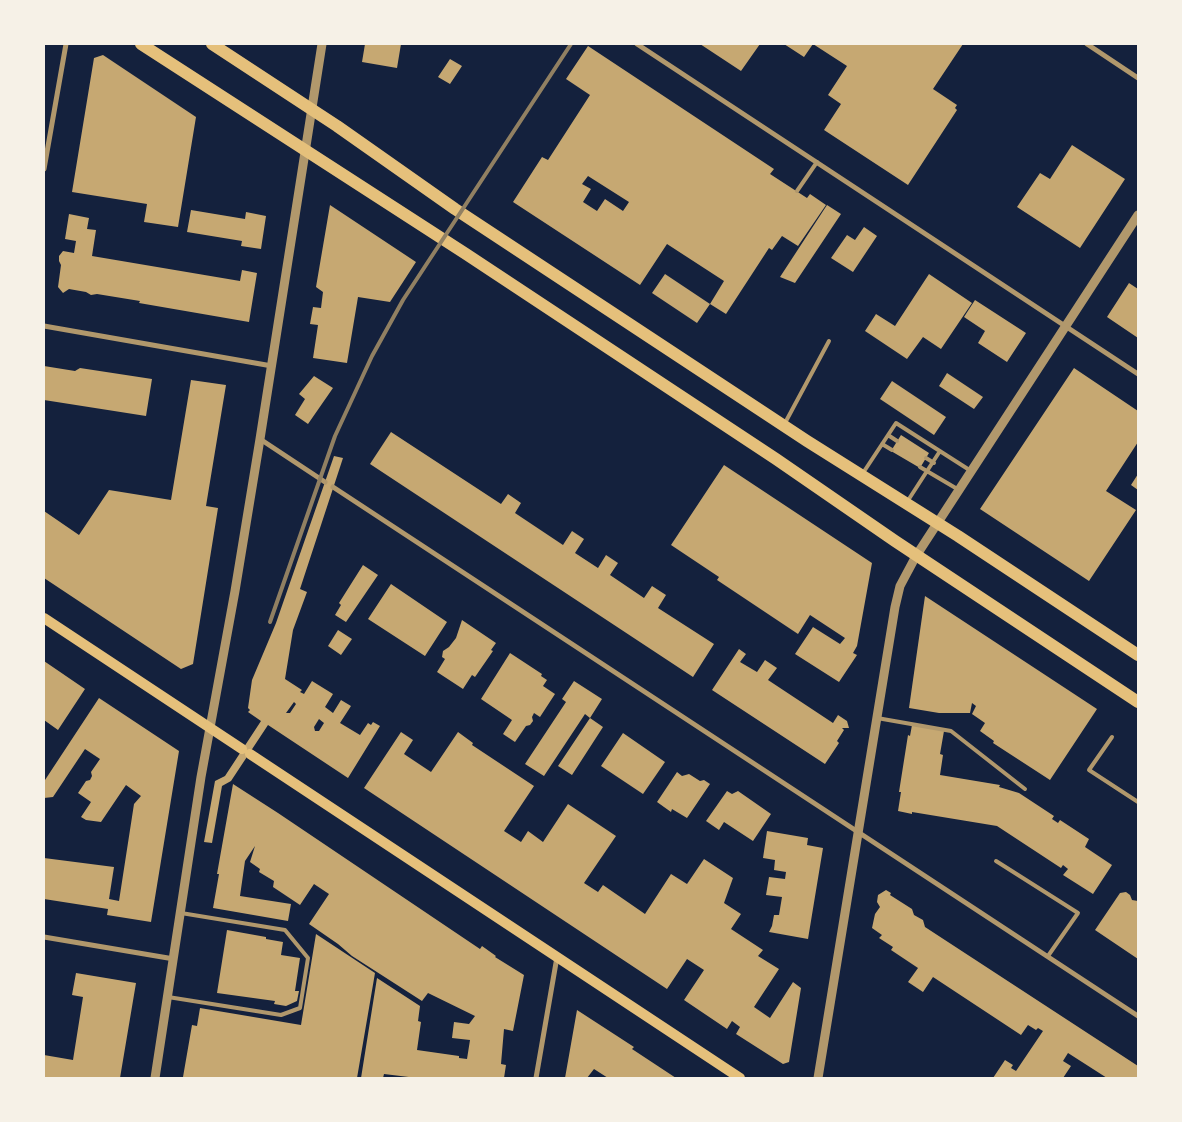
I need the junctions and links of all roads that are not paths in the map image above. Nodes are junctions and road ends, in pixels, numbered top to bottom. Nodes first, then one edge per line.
1 (66, 44) edge
2 (141, 44) edge
3 (212, 44) edge
4 (322, 44) edge
5 (637, 44) edge
6 (1087, 44) edge
7 (1138, 78) edge
8 (312, 110) junction
9 (306, 152) junction
10 (817, 162) junction
11 (44, 169) edge
12 (797, 191) dead end
13 (1138, 215) edge
14 (44, 326) edge
15 (1066, 326) junction
16 (829, 341) dead end
17 (272, 366) junction
18 (1138, 374) edge
19 (784, 425) junction
20 (888, 435) junction
21 (260, 439) junction
22 (898, 441) dead end
23 (882, 444) junction
24 (892, 450) dead end
25 (940, 452) junction
26 (926, 458) dead end
27 (934, 462) junction
28 (920, 467) dead end
29 (971, 471) junction
30 (928, 472) junction
31 (861, 476) junction
32 (325, 482) dead end
33 (333, 487) dead end
34 (959, 490) junction
35 (906, 503) junction
36 (938, 523) junction
37 (916, 556) junction
38 (44, 618) edge
39 (1138, 655) edge
40 (1138, 702) edge
41 (877, 718) junction
42 (210, 728) junction
43 (1112, 737) dead end
44 (1025, 789) dead end
45 (1138, 802) edge
46 (858, 831) junction
47 (996, 861) dead end
48 (181, 913) junction
49 (44, 937) edge
50 (1048, 956) junction
51 (557, 957) junction
52 (174, 959) junction
53 (168, 997) junction
54 (1138, 1016) edge
55 (155, 1078) edge
56 (536, 1078) edge
57 (740, 1078) edge
58 (818, 1078) edge

1 - 11 street
2 - 9 main road
3 - 8 main road
4 - 8 street
5 - 10 street
6 - 7 street
8 - 9 street
8 - 19 main road
9 - 17 street
9 - 37 main road
10 - 12 lane
10 - 15 street
13 - 15 street
14 - 17 street
15 - 18 street
15 - 29 street
16 - 19 lane
17 - 21 street
19 - 31 main road
20 - 22 lane
20 - 23 lane
20 - 25 lane
21 - 32 street
21 - 42 street
23 - 24 lane
23 - 31 lane
25 - 27 lane
25 - 29 lane
26 - 27 lane
27 - 30 lane
28 - 30 lane
29 - 34 street
30 - 34 lane
30 - 35 lane
31 - 35 main road
33 - 46 street
34 - 36 street
35 - 36 main road
36 - 37 street
36 - 39 main road
37 - 40 main road
37 - 41 street
38 - 42 main road
41 - 44 lane
41 - 46 street
42 - 48 street
42 - 51 main road
43 - 45 lane
46 - 50 street
46 - 58 street
47 - 50 lane
48 - 52 street
48 - 53 lane
49 - 52 street
50 - 54 street
51 - 56 street
51 - 57 main road
52 - 53 street
53 - 55 street

